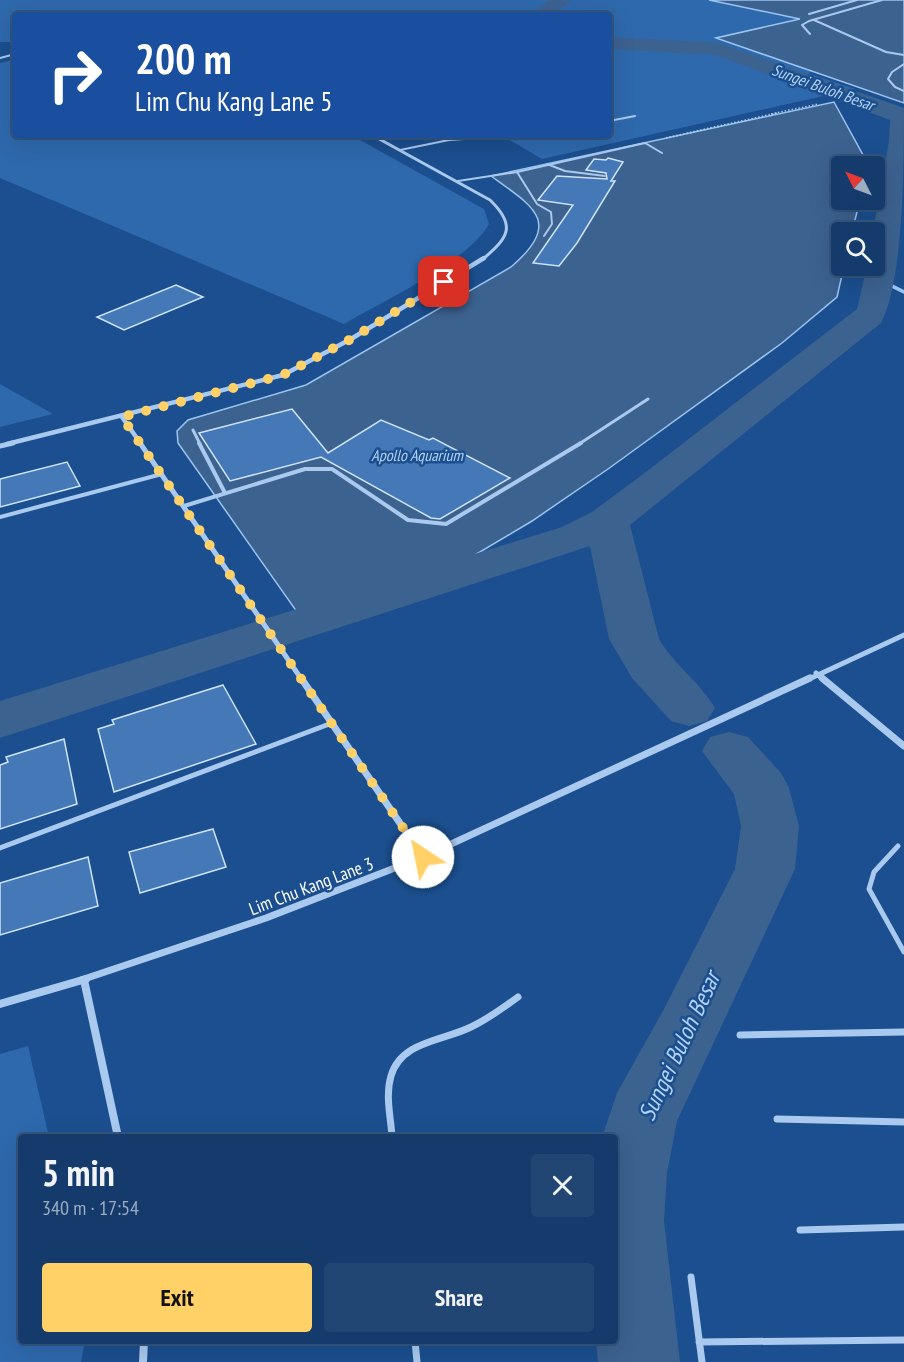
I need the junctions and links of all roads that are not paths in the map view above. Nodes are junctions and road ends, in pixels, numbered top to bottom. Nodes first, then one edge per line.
1 (857, 0) edge
2 (882, 0) edge
3 (809, 14) dead end
4 (814, 20) junction
5 (810, 34) dead end
6 (904, 55) edge
7 (904, 64) edge
8 (904, 91) edge
9 (635, 116) dead end
10 (612, 120) edge
11 (378, 138) edge
12 (479, 138) edge
13 (400, 150) junction
14 (662, 153) dead end
15 (547, 164) junction
16 (517, 172) junction
17 (605, 176) dead end
18 (458, 181) junction
19 (544, 236) dead end
20 (648, 399) dead end
21 (122, 417) junction
22 (193, 429) dead end
23 (0, 446) edge
24 (162, 474) junction
25 (225, 493) junction
26 (184, 506) junction
27 (0, 517) edge
28 (904, 634) edge
29 (816, 674) junction
30 (333, 723) junction
31 (904, 746) edge
32 (898, 846) dead end
33 (0, 848) edge
34 (423, 857) junction
35 (904, 952) edge
36 (84, 980) junction
37 (518, 997) dead end
38 (0, 1004) edge
39 (904, 1032) edge
40 (740, 1035) dead end
41 (777, 1119) dead end
42 (904, 1122) edge
43 (117, 1134) edge
44 (392, 1134) edge
45 (904, 1227) edge
46 (800, 1230) dead end
47 (691, 1277) dead end
48 (904, 1340) edge
49 (699, 1342) junction
50 (144, 1344) edge
51 (415, 1344) edge
52 (143, 1362) edge
53 (417, 1362) edge
54 (702, 1362) edge

1 - 3 lane
2 - 4 lane
4 - 5 lane
4 - 6 lane
7 - 8 lane
9 - 10 lane
11 - 13 street
12 - 13 lane
13 - 18 street
14 - 15 lane
15 - 16 lane
15 - 17 lane
16 - 18 lane
16 - 19 lane
18 - 21 street
20 - 25 lane
21 - 23 street
21 - 24 street
22 - 25 lane
24 - 26 street
24 - 27 lane
25 - 26 lane
26 - 30 street
28 - 29 street, Lim Chu Kang Lane 3
29 - 31 street
29 - 34 street, Lim Chu Kang Lane 3
30 - 33 lane
30 - 34 street
32 - 35 lane
34 - 36 street, Lim Chu Kang Lane 3
36 - 38 street, Lim Chu Kang Lane 3
36 - 43 street
37 - 44 lane
39 - 40 lane
41 - 42 lane
45 - 46 lane
47 - 49 lane
48 - 49 lane
49 - 54 lane
50 - 52 street
51 - 53 lane

